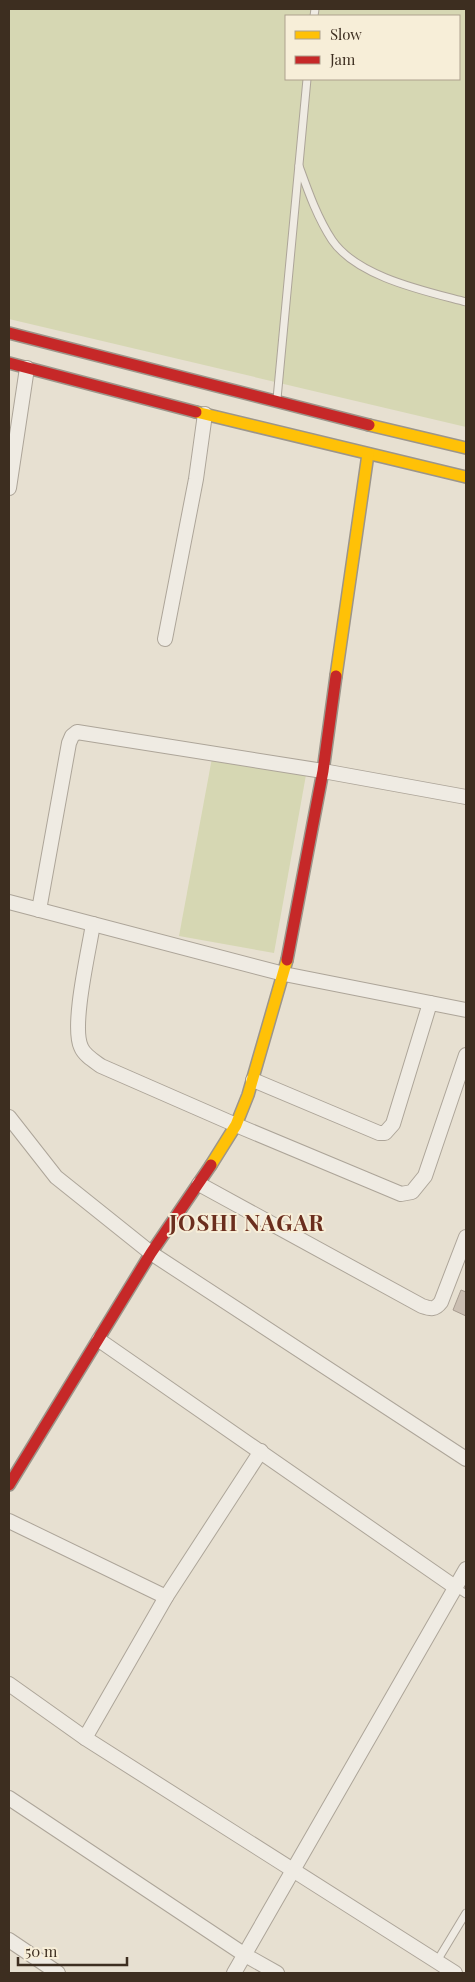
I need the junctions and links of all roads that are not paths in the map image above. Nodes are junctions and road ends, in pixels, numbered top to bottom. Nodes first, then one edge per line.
1 (307, 80) edge
2 (298, 164) junction
3 (466, 302) edge
4 (9, 333) edge
5 (9, 363) edge
6 (27, 368) junction
7 (277, 402) junction
8 (205, 414) junction
9 (466, 448) edge
10 (368, 454) junction
11 (466, 477) edge
12 (9, 488) edge
13 (164, 639) dead end
14 (323, 771) junction
15 (466, 798) edge
16 (9, 902) edge
17 (39, 910) junction
18 (93, 924) junction
19 (284, 974) junction
20 (430, 1002) junction
21 (466, 1010) edge
22 (466, 1055) edge
23 (253, 1080) junction
24 (9, 1117) edge
25 (236, 1125) junction
26 (199, 1184) junction
27 (466, 1237) edge
28 (151, 1252) junction
29 (100, 1340) junction
30 (261, 1452) junction
31 (466, 1459) edge
32 (9, 1485) edge
33 (9, 1521) edge
34 (466, 1569) edge
35 (461, 1590) edge
36 (166, 1597) junction
37 (9, 1684) edge
38 (85, 1738) junction
39 (9, 1798) edge
40 (293, 1871) junction
41 (466, 1913) edge
42 (9, 1940) edge
43 (246, 1955) junction
44 (437, 1961) junction
45 (58, 1973) edge
46 (234, 1973) edge
47 (277, 1973) edge
48 (455, 1973) edge

1 - 2 lane
2 - 3 lane
2 - 7 lane
4 - 7 street
5 - 6 street
6 - 8 street
6 - 12 street
7 - 9 street
8 - 10 street
8 - 13 street
10 - 11 street
10 - 14 street
14 - 15 street
14 - 17 street
14 - 19 street
16 - 17 street
17 - 18 street
18 - 19 street
18 - 25 street
19 - 20 street
19 - 23 street
20 - 21 street
20 - 23 street
22 - 25 street
23 - 25 street
24 - 28 street
25 - 26 street
26 - 27 street
26 - 28 street
28 - 29 street
28 - 31 street
29 - 30 street
29 - 32 street
30 - 35 street
30 - 36 street
33 - 36 street
34 - 35 street
35 - 40 street
36 - 38 street
37 - 38 street
38 - 40 street
39 - 43 street
40 - 43 street
40 - 44 street
41 - 44 lane
42 - 45 street
43 - 46 street
43 - 47 street
44 - 48 street

